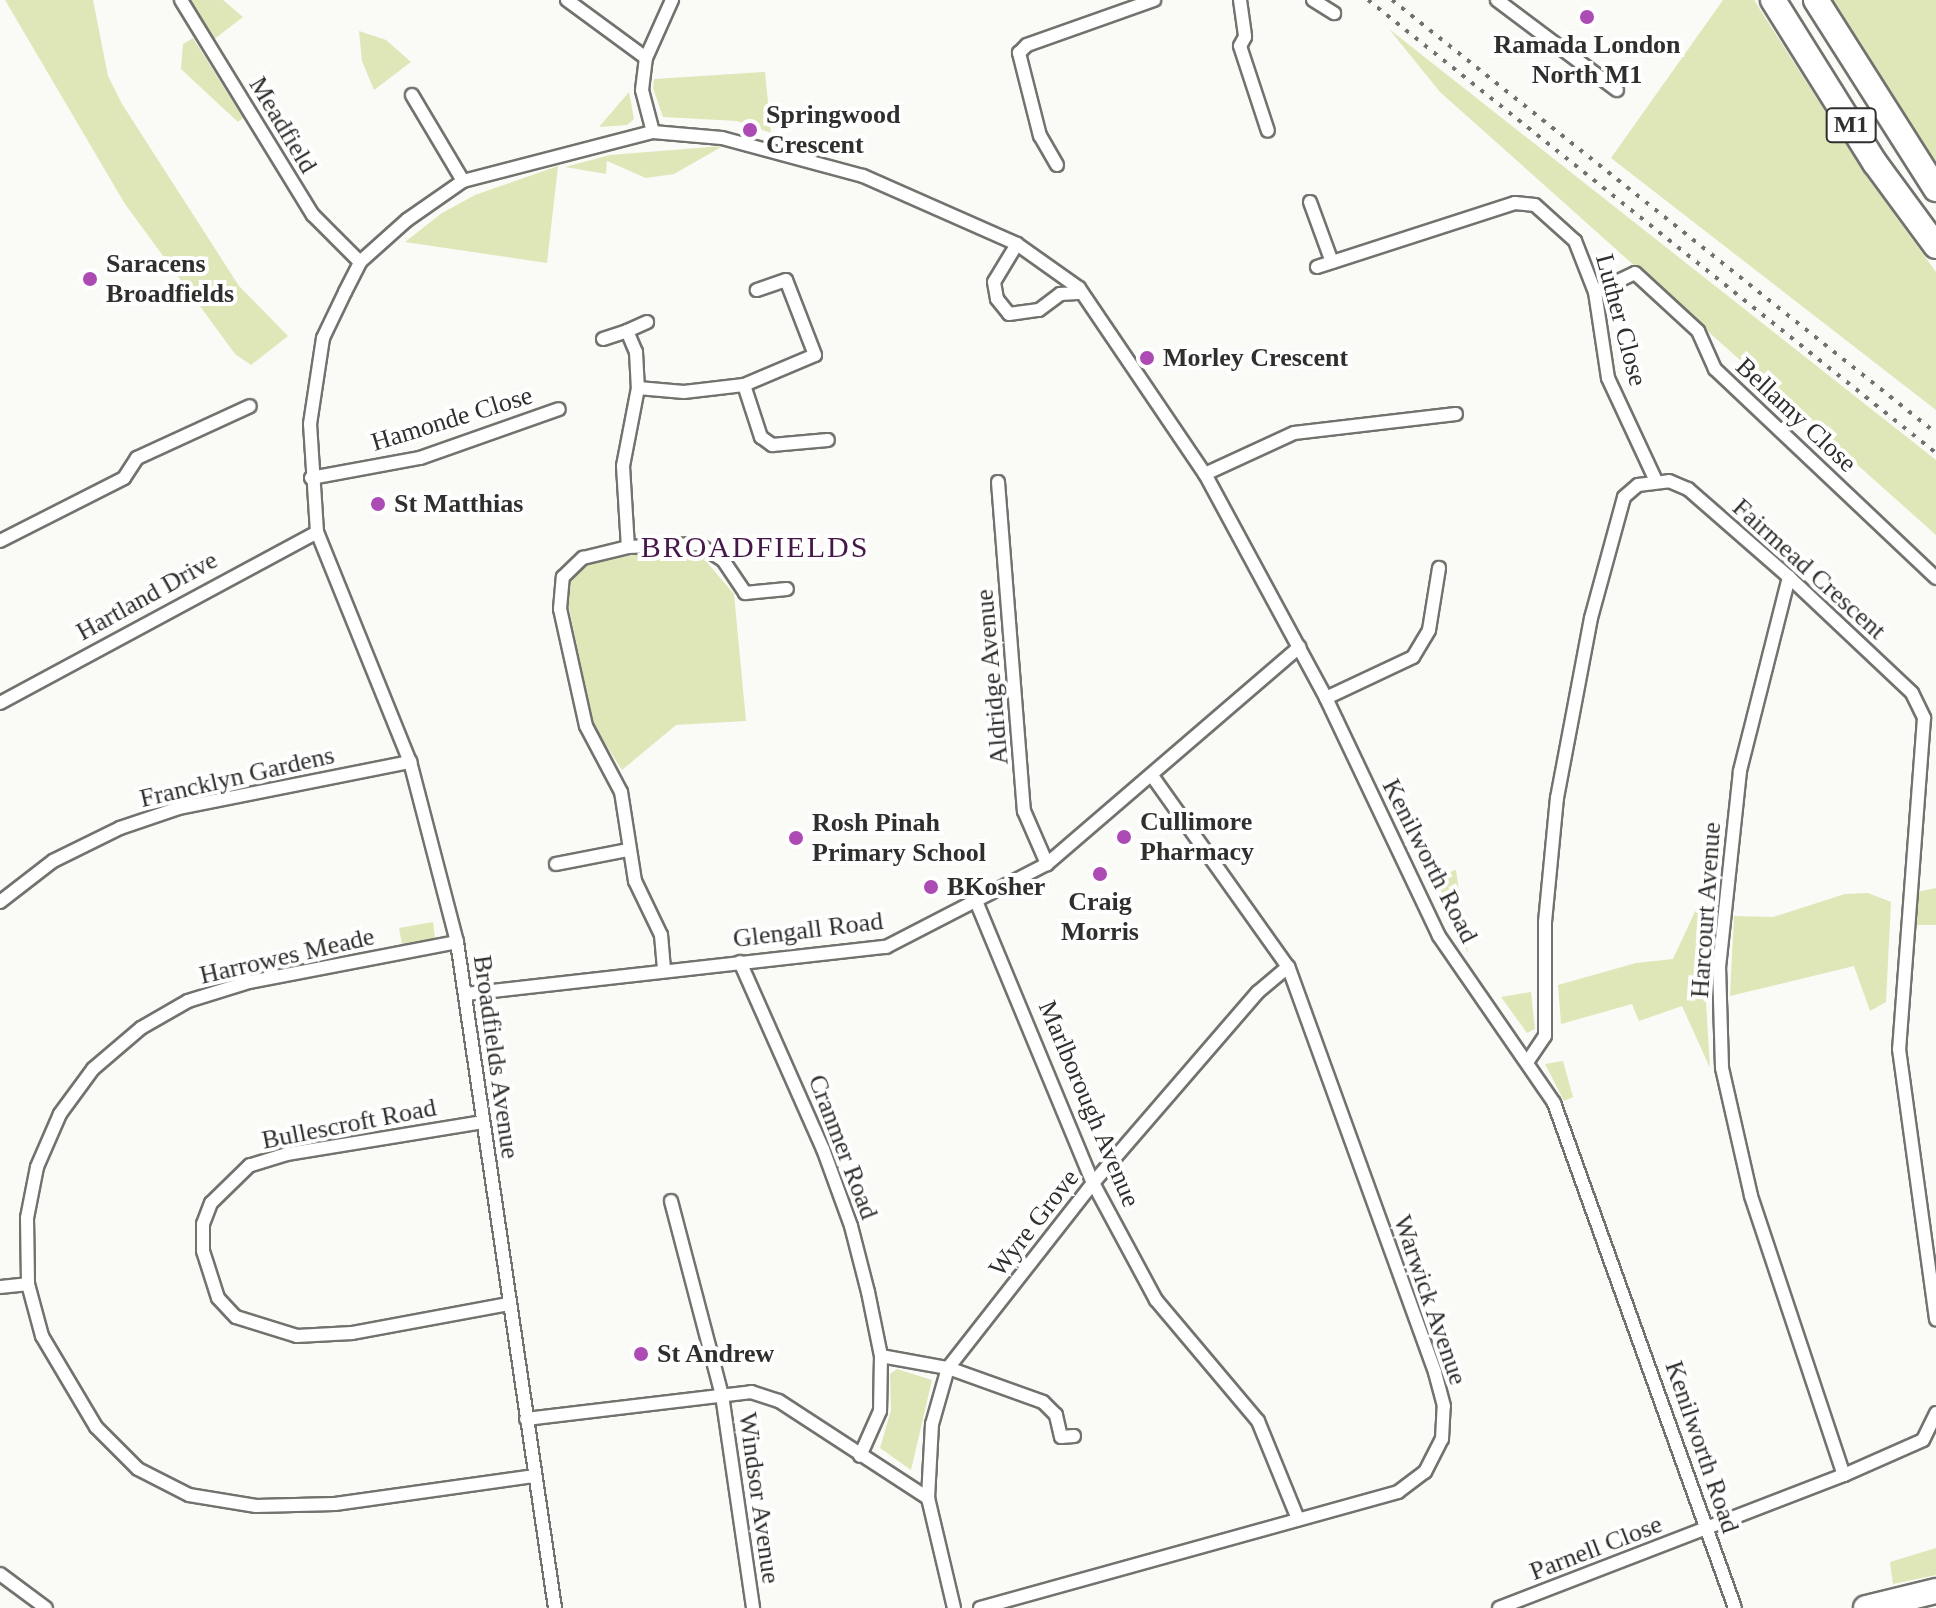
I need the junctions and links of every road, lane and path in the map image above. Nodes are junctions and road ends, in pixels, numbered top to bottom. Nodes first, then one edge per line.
1 (181, 0) edge
2 (567, 0) edge
3 (672, 0) edge
4 (1154, 0) edge
5 (1240, 0) edge
6 (1313, 0) edge
7 (1497, 0) edge
8 (1816, 0) edge
9 (1773, 3) edge
10 (1334, 13) dead end
11 (646, 58) junction
12 (1617, 90) dead end
13 (412, 95) dead end
14 (1268, 131) dead end
15 (653, 132) junction
16 (1057, 165) dead end
17 (463, 181) junction
18 (1936, 189) edge
19 (1310, 202) dead end
20 (1017, 244) junction
21 (1936, 246) edge
22 (360, 262) junction
23 (1332, 262) junction
24 (1317, 267) dead end
25 (757, 290) dead end
26 (1595, 292) junction
27 (1082, 293) junction
28 (647, 322) dead end
29 (627, 331) junction
30 (603, 339) dead end
31 (744, 385) junction
32 (638, 388) junction
33 (250, 406) dead end
34 (559, 409) dead end
35 (1456, 414) dead end
36 (828, 440) dead end
37 (1205, 474) junction
38 (311, 478) junction
39 (1655, 479) junction
40 (998, 482) dead end
41 (317, 532) junction
42 (0, 541) edge
43 (628, 547) junction
44 (1439, 568) dead end
45 (1789, 577) junction
46 (1936, 578) edge
47 (787, 589) dead end
48 (1299, 647) junction
49 (1326, 698) junction
50 (0, 703) edge
51 (410, 762) junction
52 (1153, 777) junction
53 (628, 850) junction
54 (556, 864) dead end
55 (1047, 864) junction
56 (976, 901) junction
57 (0, 902) edge
58 (457, 942) junction
59 (740, 962) junction
60 (1288, 967) junction
61 (664, 969) junction
62 (465, 994) junction
63 (1528, 1061) junction
64 (483, 1122) junction
65 (1093, 1183) junction
66 (671, 1201) dead end
67 (28, 1284) junction
68 (0, 1287) edge
69 (509, 1304) junction
70 (1936, 1319) edge
71 (881, 1356) junction
72 (948, 1368) junction
73 (722, 1395) junction
74 (1936, 1413) edge
75 (526, 1419) junction
76 (1074, 1436) dead end
77 (860, 1456) junction
78 (1844, 1475) junction
79 (535, 1476) junction
80 (928, 1498) junction
81 (1298, 1519) junction
82 (1708, 1528) junction
83 (0, 1574) edge
84 (1936, 1591) edge
85 (46, 1608) edge
86 (555, 1608) edge
87 (753, 1608) edge
88 (954, 1608) edge
89 (980, 1608) edge
90 (1499, 1608) edge
91 (1735, 1608) edge
92 (1866, 1608) edge

1 - 22 street, Meadfield
2 - 11 street
3 - 11 street
4 - 16 street
5 - 14 street
6 - 10 street
7 - 12 street
8 - 18 highway, M1
9 - 21 highway, M1
11 - 15 street
13 - 17 street
15 - 17 street, Kenilworth Road
15 - 20 street, Kenilworth Road
17 - 22 street
19 - 23 street
20 - 27 street, Kenilworth Road
20 - 27 street
22 - 38 street, Broadfields Avenue
23 - 24 street, Luther Close
23 - 26 street, Luther Close
25 - 31 street
26 - 39 street, Luther Close
26 - 46 street, Bellamy Close
27 - 37 street, Kenilworth Road
28 - 29 street
29 - 30 street
29 - 32 street
31 - 32 street
31 - 36 street
32 - 43 street
33 - 42 street
34 - 38 street, Hamonde Close
35 - 37 street
37 - 48 street, Kenilworth Road
38 - 41 street, Broadfields Avenue
39 - 45 street, Fairmead Crescent
39 - 63 street
40 - 55 street, Aldridge Avenue
41 - 50 street, Hartland Drive
41 - 51 street, Broadfields Avenue
43 - 47 street
43 - 53 street
44 - 49 street
45 - 70 street, Fairmead Crescent
45 - 78 street, Harcourt Avenue
48 - 49 street, Kenilworth Road
48 - 52 street, Glengall Road
49 - 63 street, Kenilworth Road
51 - 57 street, Francklyn Gardens
51 - 58 street, Broadfields Avenue
52 - 55 street, Glengall Road
52 - 60 street, Warwick Avenue
53 - 54 street
53 - 61 street
55 - 56 street, Glengall Road
56 - 59 street, Glengall Road
56 - 65 street, Marlborough Avenue
58 - 62 street, Broadfields Avenue
58 - 67 street, Harrowes Meade
59 - 61 street, Glengall Road
59 - 71 street, Cranmer Road
60 - 65 street, Wyre Grove
60 - 81 street, Warwick Avenue
61 - 62 street, Glengall Road
62 - 64 street, Broadfields Avenue
63 - 82 street, Kenilworth Road
64 - 69 street, Broadfields Avenue
64 - 69 street, Bullescroft Road
65 - 72 street, Wyre Grove
65 - 81 street, Marlborough Avenue
66 - 73 street, Windsor Avenue
67 - 68 street
67 - 79 street, Harrowes Meade
69 - 75 street, Broadfields Avenue
71 - 72 street
71 - 77 street, Cranmer Road
72 - 76 street
72 - 80 street
73 - 75 street
73 - 77 street
73 - 87 street, Windsor Avenue
74 - 78 street
75 - 79 street, Broadfields Avenue
77 - 80 street
78 - 82 street
79 - 86 street, Broadfields Avenue
80 - 88 street
81 - 89 street, Warwick Avenue
82 - 90 street, Parnell Close
82 - 91 street, Kenilworth Road
83 - 85 street
84 - 92 highway

